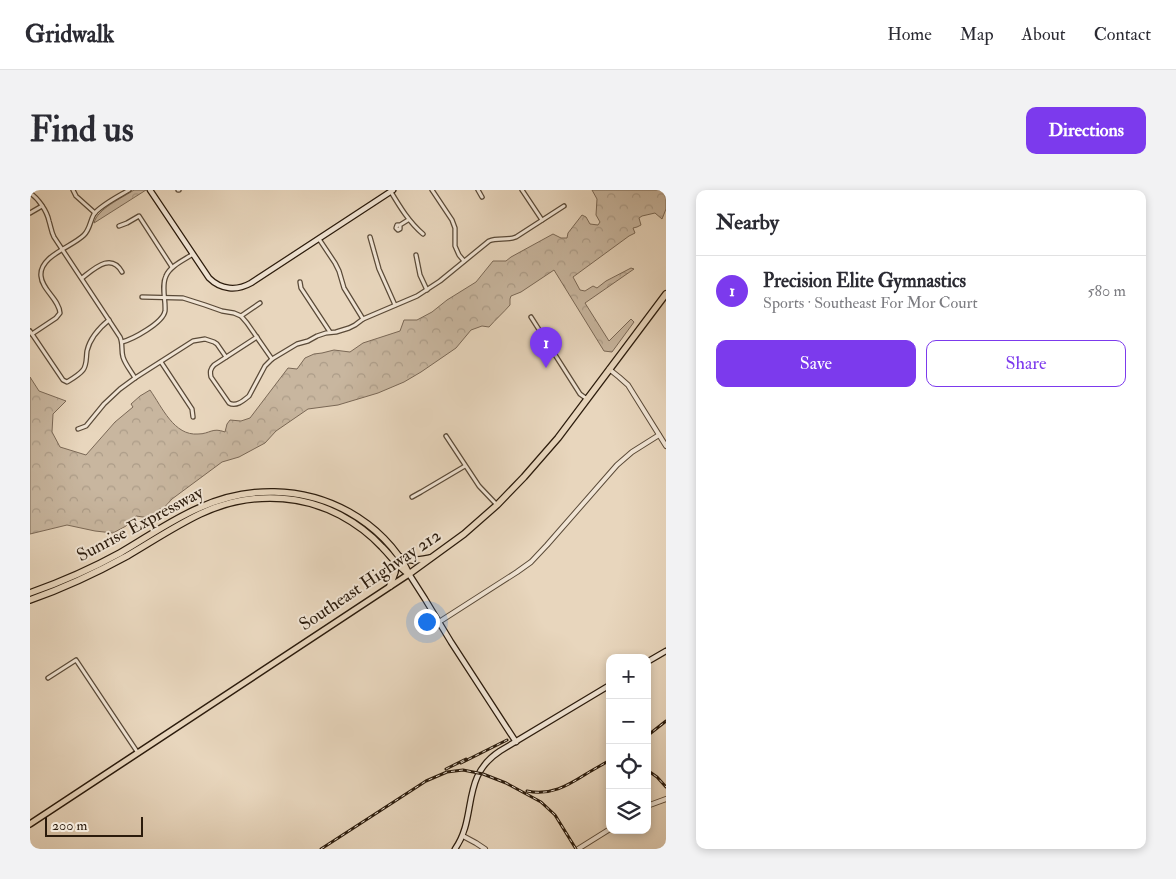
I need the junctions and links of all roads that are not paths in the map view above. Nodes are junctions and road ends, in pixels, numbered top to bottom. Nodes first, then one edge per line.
1 (73, 190) edge
2 (129, 190) edge
3 (150, 190) edge
4 (432, 190) edge
5 (478, 190) edge
6 (522, 190) edge
7 (392, 191) edge
8 (30, 193) edge
9 (482, 197) dead end
10 (42, 206) junction
11 (564, 206) dead end
12 (30, 213) edge
13 (95, 213) junction
14 (408, 220) junction
15 (542, 220) junction
16 (400, 225) dead end
17 (119, 226) dead end
18 (423, 234) dead end
19 (370, 237) dead end
20 (319, 239) junction
21 (62, 250) junction
22 (193, 254) junction
23 (416, 255) dead end
24 (464, 261) junction
25 (172, 267) junction
26 (122, 272) dead end
27 (82, 278) junction
28 (300, 282) dead end
29 (427, 290) junction
30 (666, 294) edge
31 (142, 297) dead end
32 (165, 297) junction
33 (260, 303) dead end
34 (395, 305) junction
35 (240, 316) junction
36 (532, 317) dead end
37 (363, 319) junction
38 (109, 320) junction
39 (31, 332) edge
40 (330, 332) junction
41 (256, 337) junction
42 (122, 342) junction
43 (226, 357) junction
44 (272, 359) junction
45 (161, 362) junction
46 (609, 370) junction
47 (135, 378) junction
48 (587, 399) junction
49 (193, 417) dead end
50 (78, 429) dead end
51 (659, 435) junction
52 (446, 436) dead end
53 (666, 446) edge
54 (465, 466) junction
55 (412, 496) dead end
56 (497, 505) junction
57 (432, 557) junction
58 (397, 559) junction
59 (408, 574) junction
60 (390, 586) junction
61 (30, 594) edge
62 (30, 600) edge
63 (439, 622) junction
64 (666, 651) edge
65 (651, 660) edge
66 (48, 678) dead end
67 (606, 687) edge
68 (516, 742) junction
69 (138, 753) junction
70 (666, 799) edge
71 (651, 805) edge
72 (30, 824) edge
73 (606, 832) edge
74 (463, 836) junction
75 (455, 849) edge
76 (485, 849) edge
77 (578, 849) edge

1 - 13 street
2 - 13 street
3 - 22 main road
4 - 24 street
5 - 9 street
6 - 15 street
7 - 14 street
7 - 20 main road
8 - 10 street
10 - 12 street
10 - 21 street
11 - 15 street
13 - 21 street
14 - 16 street
14 - 18 street
15 - 24 street
17 - 25 street
19 - 34 street
20 - 22 main road
20 - 37 street
21 - 27 street
21 - 39 street
22 - 25 street
23 - 29 street
24 - 29 street
25 - 32 street
26 - 27 street
27 - 38 street
28 - 40 street
29 - 34 street
30 - 46 highway, Southeast Highway 212
31 - 32 street
32 - 35 street
32 - 42 street
33 - 35 street
34 - 37 street
35 - 41 street
36 - 48 street
37 - 40 street
38 - 39 street
38 - 42 street
40 - 44 street
41 - 43 street
41 - 44 street
42 - 47 street
43 - 44 street
43 - 45 street
45 - 47 street
45 - 49 street
46 - 48 highway, Southeast Highway 212
46 - 51 street
47 - 50 street
48 - 56 highway, Southeast Highway 212
51 - 53 street
51 - 63 street
52 - 54 street
54 - 55 street
54 - 56 street
56 - 57 highway, Southeast Highway 212
57 - 58 highway
57 - 59 highway, Southeast Highway 212
58 - 59 highway, Sunrise Expressway
58 - 60 highway
58 - 61 highway, Sunrise Expressway
58 - 62 highway, Sunrise Expressway
59 - 60 main road, Southeast Highway 212
59 - 63 main road
60 - 69 main road, Southeast Highway 212
63 - 68 main road
64 - 65 main road
66 - 69 street
67 - 68 main road
68 - 74 main road
69 - 72 main road, Southeast Highway 212
70 - 71 street
73 - 77 street
74 - 75 main road
74 - 76 street

